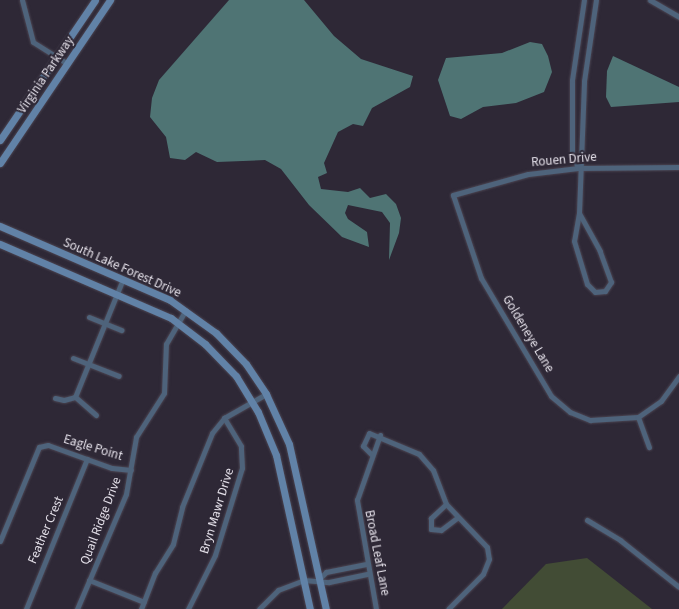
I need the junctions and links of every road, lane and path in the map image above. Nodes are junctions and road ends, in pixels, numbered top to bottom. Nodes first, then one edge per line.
1 (22, 0) edge
2 (95, 0) edge
3 (110, 0) edge
4 (584, 0) edge
5 (596, 0) edge
6 (650, 0) edge
7 (679, 17) edge
8 (56, 57) junction
9 (68, 64) junction
10 (0, 140) edge
11 (0, 163) edge
12 (679, 167) edge
13 (578, 168) junction
14 (453, 195) joint
15 (579, 213) junction
16 (0, 226) edge
17 (0, 244) edge
18 (123, 279) junction
19 (117, 294) junction
20 (186, 310) junction
21 (89, 317) dead end
22 (177, 322) junction
23 (104, 324) junction
24 (121, 330) dead end
25 (74, 358) dead end
26 (88, 364) junction
27 (119, 376) dead end
28 (679, 376) edge
29 (266, 394) junction
30 (76, 397) junction
31 (55, 398) dead end
32 (252, 402) junction
33 (96, 415) dead end
34 (638, 417) junction
35 (224, 418) junction
36 (380, 435) junction
37 (649, 447) dead end
38 (372, 455) junction
39 (87, 459) junction
40 (131, 470) junction
41 (446, 504) junction
42 (458, 517) junction
43 (586, 520) dead end
44 (0, 541) edge
45 (366, 564) junction
46 (368, 574) junction
47 (319, 579) junction
48 (89, 580) junction
49 (304, 580) junction
50 (679, 587) edge
51 (144, 602) junction
52 (26, 609) edge
53 (77, 609) edge
54 (141, 609) edge
55 (188, 609) edge
56 (259, 609) edge
57 (310, 609) edge
58 (326, 609) edge
59 (376, 609) edge
60 (448, 609) edge

1 - 8 street
2 - 8 main road, Virginia Parkway
3 - 9 main road, Virginia Parkway
4 - 13 street
5 - 13 street
6 - 7 street
8 - 9 street
8 - 10 main road, Virginia Parkway
9 - 11 main road, Virginia Parkway
12 - 13 street, Rouen Drive
13 - 14 street, Rouen Drive
13 - 15 street
14 - 34 street, Goldeneye Lane
15 - 15 street
16 - 18 main road, South Lake Forest Drive
17 - 19 main road, South Lake Forest Drive
18 - 19 street
18 - 20 main road, South Lake Forest Drive
19 - 22 main road, South Lake Forest Drive
19 - 23 street
20 - 22 street, Quail Ridge Drive
20 - 29 main road, South Lake Forest Drive
21 - 23 street
22 - 32 main road, South Lake Forest Drive
22 - 40 street, Quail Ridge Drive
23 - 24 street
23 - 26 street
25 - 26 street
26 - 27 street
26 - 30 street
28 - 34 street
29 - 32 street
29 - 47 main road, South Lake Forest Drive
30 - 31 street
30 - 33 street
32 - 35 street
32 - 49 main road, South Lake Forest Drive
34 - 37 street
35 - 51 street
35 - 55 street, Bryn Mawr Drive
36 - 38 street, Broad Leaf Lane
36 - 38 street
36 - 41 street
38 - 45 street, Broad Leaf Lane
39 - 40 street, Eagle Point
39 - 44 street, Eagle Point
39 - 52 street, Feather Crest
40 - 48 street, Quail Ridge Drive
41 - 42 street
41 - 42 street
42 - 60 street
43 - 50 street
45 - 46 street, Broad Leaf Lane
45 - 47 street
46 - 47 street
46 - 59 street, Broad Leaf Lane
47 - 49 street
47 - 58 main road, South Lake Forest Drive
48 - 51 street
48 - 53 street, Quail Ridge Drive
49 - 56 street
49 - 57 main road, South Lake Forest Drive
51 - 54 street

